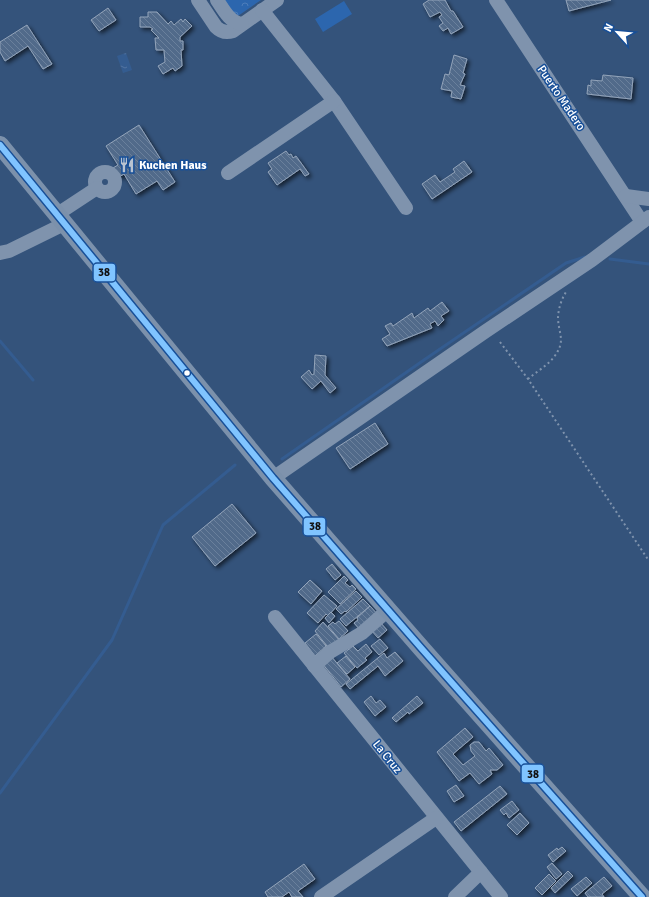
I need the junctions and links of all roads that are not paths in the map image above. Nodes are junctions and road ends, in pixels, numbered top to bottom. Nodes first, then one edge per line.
1 (198, 0) edge
2 (217, 0) edge
3 (278, 0) edge
4 (496, 0) edge
5 (262, 10) junction
6 (242, 24) junction
7 (334, 101) junction
8 (0, 145) edge
9 (228, 173) dead end
10 (97, 188) dead end
11 (626, 196) junction
12 (649, 199) edge
13 (406, 208) dead end
14 (60, 220) junction
15 (646, 220) edge
16 (3, 255) edge
17 (273, 478) junction
18 (388, 610) junction
19 (275, 617) dead end
20 (314, 666) junction
21 (436, 818) junction
22 (481, 872) junction
23 (321, 897) edge
24 (455, 897) edge
25 (501, 897) edge
26 (642, 897) edge

1 - 6 street
2 - 6 street
3 - 5 street
4 - 11 street, Puerto Madero
5 - 6 street
5 - 7 street
7 - 9 street
7 - 13 street
8 - 14 main road
10 - 14 street
11 - 12 street
11 - 15 street, Puerto Madero
14 - 16 street
14 - 17 main road
15 - 17 street
17 - 18 main road
18 - 20 street
18 - 26 main road
19 - 20 street, La Cruz
20 - 21 street, La Cruz
21 - 22 street, La Cruz
21 - 23 street
22 - 24 street
22 - 25 street, La Cruz

